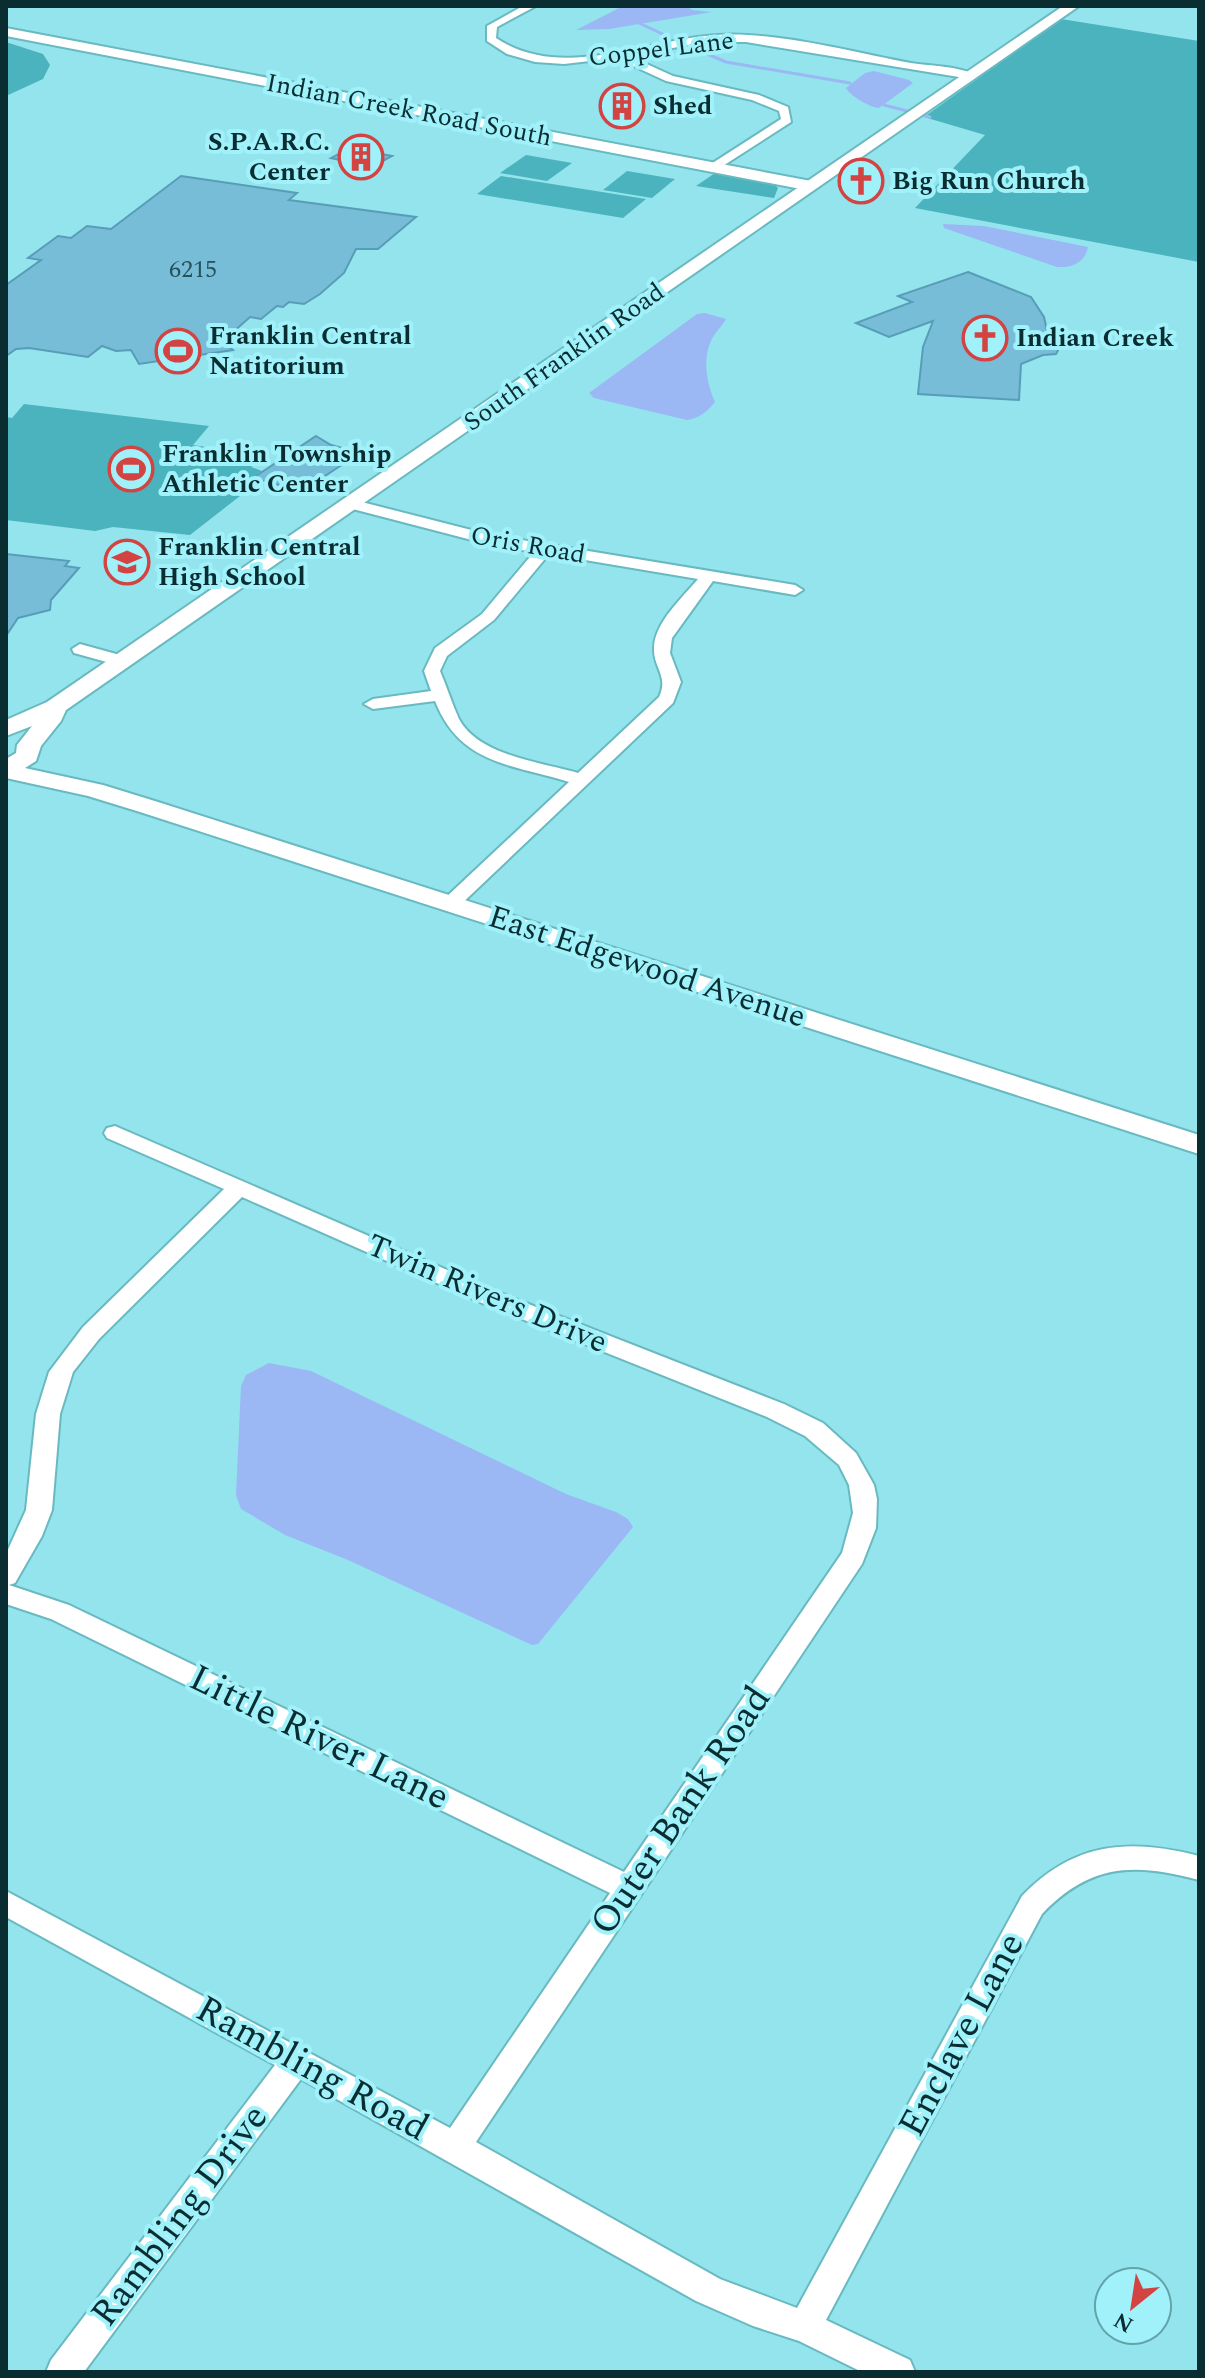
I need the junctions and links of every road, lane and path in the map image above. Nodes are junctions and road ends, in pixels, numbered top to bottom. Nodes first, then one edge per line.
1 (531, 6) edge
2 (1072, 6) edge
3 (6, 32) edge
4 (620, 56) junction
5 (969, 78) junction
6 (715, 167) junction
7 (811, 186) junction
8 (350, 504) junction
9 (545, 549) junction
10 (709, 576) junction
11 (795, 590) dead end
12 (80, 649) dead end
13 (121, 661) junction
14 (441, 695) junction
15 (373, 704) dead end
16 (55, 707) junction
17 (6, 730) edge
18 (17, 760) edge
19 (582, 780) junction
20 (450, 904) junction
21 (115, 1133) dead end
22 (1199, 1145) edge
23 (240, 1187) junction
24 (851, 1464) joint
25 (6, 1576) edge
26 (6, 1594) edge
27 (1199, 1868) edge
28 (629, 1888) junction
29 (8, 1908) edge
30 (296, 2061) junction
31 (455, 2147) junction
32 (805, 2327) junction
33 (63, 2372) edge
34 (898, 2372) edge

1 - 4 street, Coppel Lane
2 - 5 main road, South Franklin Road
3 - 6 street, Indian Creek Road South
4 - 5 street, Coppel Lane
4 - 6 street
5 - 7 main road, South Franklin Road
6 - 7 street, Indian Creek Road South
7 - 8 main road, South Franklin Road
8 - 9 street, Oris Road
8 - 13 main road, South Franklin Road
9 - 10 street, Oris Road
9 - 14 street
10 - 11 street, Oris Road
10 - 19 street
12 - 13 street
13 - 16 main road, South Franklin Road
14 - 15 street
14 - 19 street
16 - 17 main road, South Franklin Road
16 - 18 main road, South Franklin Road
17 - 18 main road
18 - 20 main road, East Edgewood Avenue
19 - 20 street
20 - 22 main road, East Edgewood Avenue
21 - 23 street, Twin Rivers Drive
23 - 24 street, Twin Rivers Drive
23 - 25 street
24 - 28 street, Outer Bank Road
26 - 28 street, Little River Lane
27 - 32 street, Enclave Lane
28 - 31 street, Outer Bank Road
29 - 30 street, Rambling Road
30 - 31 street, Rambling Road
30 - 33 street, Rambling Drive
31 - 32 street, Rambling Road
32 - 34 street, Rambling Road

